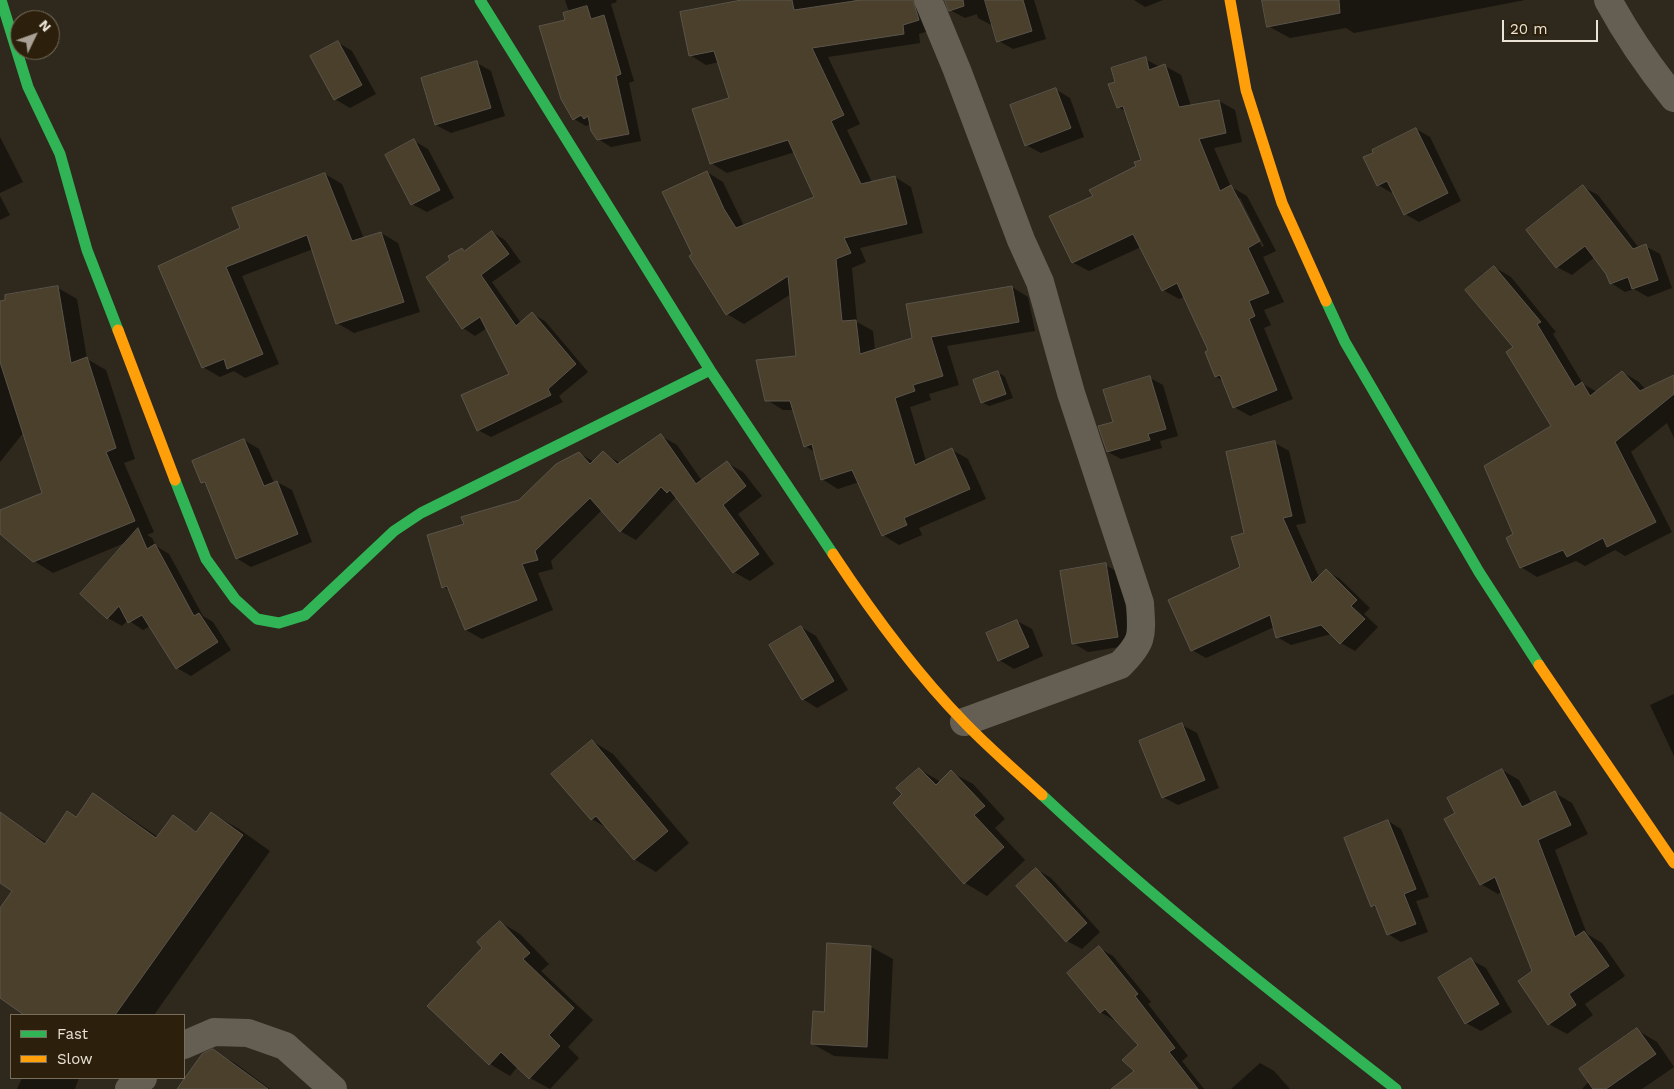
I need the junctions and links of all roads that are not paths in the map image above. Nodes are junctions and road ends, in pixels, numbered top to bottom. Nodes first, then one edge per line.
1 (1, 0) edge
2 (480, 0) edge
3 (928, 0) edge
4 (1230, 0) edge
5 (1608, 0) edge
6 (1674, 98) edge
7 (710, 370) junction
8 (964, 722) junction
9 (1674, 863) edge
10 (185, 1045) edge
11 (142, 1079) edge
12 (129, 1089) edge
13 (334, 1089) edge
14 (1396, 1089) edge

1 - 7 street
2 - 7 street
3 - 8 street
4 - 9 street
5 - 6 street
7 - 8 street
8 - 14 street
10 - 13 street
11 - 12 street

